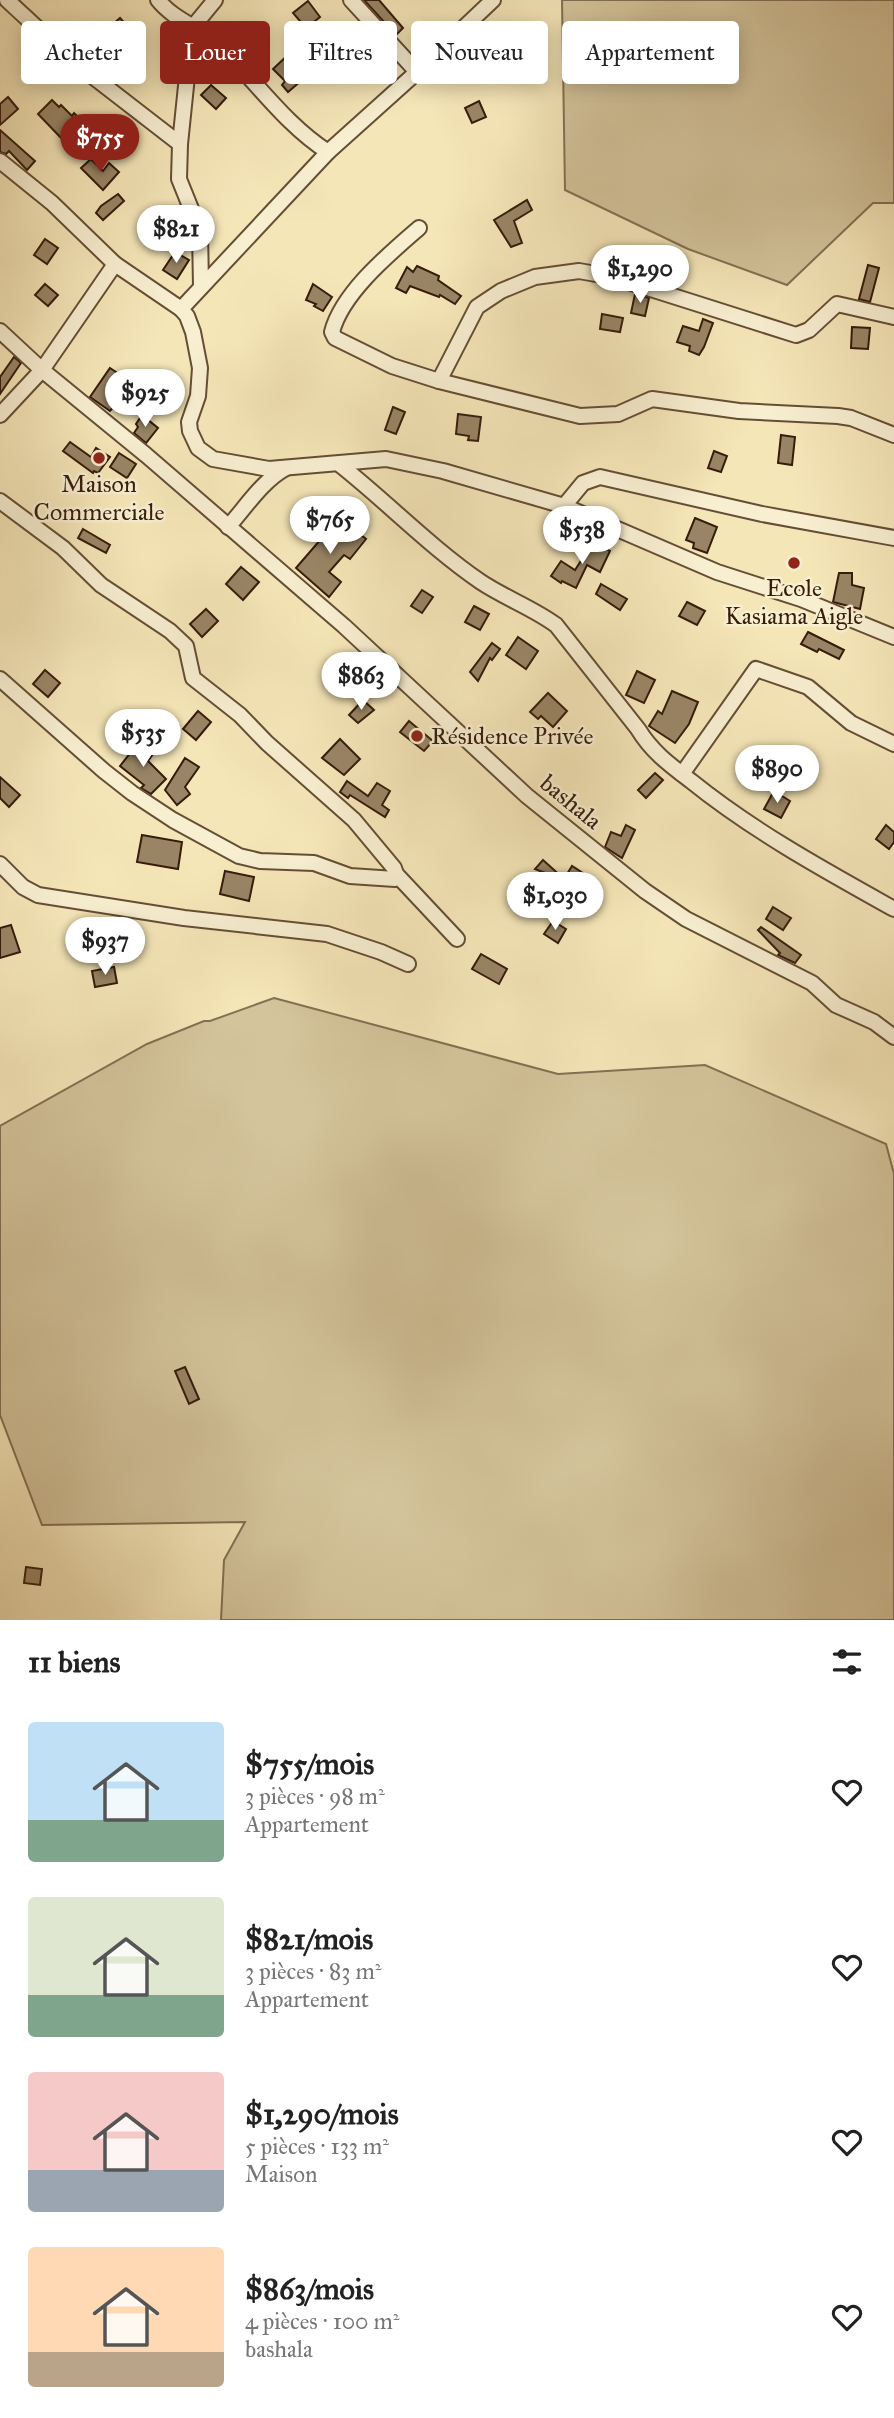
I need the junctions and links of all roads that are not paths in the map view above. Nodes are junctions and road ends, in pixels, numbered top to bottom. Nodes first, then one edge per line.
1 (7, 0) edge
2 (158, 0) edge
3 (215, 0) edge
4 (351, 0) edge
5 (493, 0) edge
6 (181, 21) edge
7 (198, 21) edge
8 (471, 21) edge
9 (411, 65) edge
10 (411, 77) edge
11 (186, 84) edge
12 (255, 84) edge
13 (180, 144) junction
14 (328, 152) junction
15 (0, 161) edge
16 (419, 228) dead end
17 (115, 264) junction
18 (201, 286) junction
19 (181, 309) junction
20 (894, 317) edge
21 (0, 331) edge
22 (42, 370) junction
23 (439, 381) junction
24 (0, 415) edge
25 (894, 435) edge
26 (339, 464) junction
27 (286, 468) junction
28 (0, 501) edge
29 (564, 506) junction
30 (228, 527) junction
31 (894, 538) edge
32 (894, 637) edge
33 (0, 679) edge
34 (894, 744) edge
35 (682, 774) junction
36 (0, 864) edge
37 (396, 874) junction
38 (894, 909) edge
39 (457, 939) dead end
40 (408, 964) dead end
41 (894, 1037) edge

1 - 13 street
2 - 6 street
3 - 7 street
4 - 9 street
5 - 8 street
10 - 14 street
11 - 13 street
12 - 14 street
13 - 18 street
14 - 18 street
15 - 17 street
16 - 23 street
17 - 19 street
17 - 22 street
18 - 19 street
19 - 27 street
20 - 23 street
21 - 22 street, bashala
22 - 24 street
22 - 30 street, bashala
23 - 25 street
26 - 27 street
26 - 29 street
26 - 35 street
27 - 30 street
28 - 37 street
29 - 31 street
29 - 32 street
30 - 41 street, bashala
33 - 37 street
34 - 35 street
35 - 38 street
36 - 40 street
37 - 39 street

